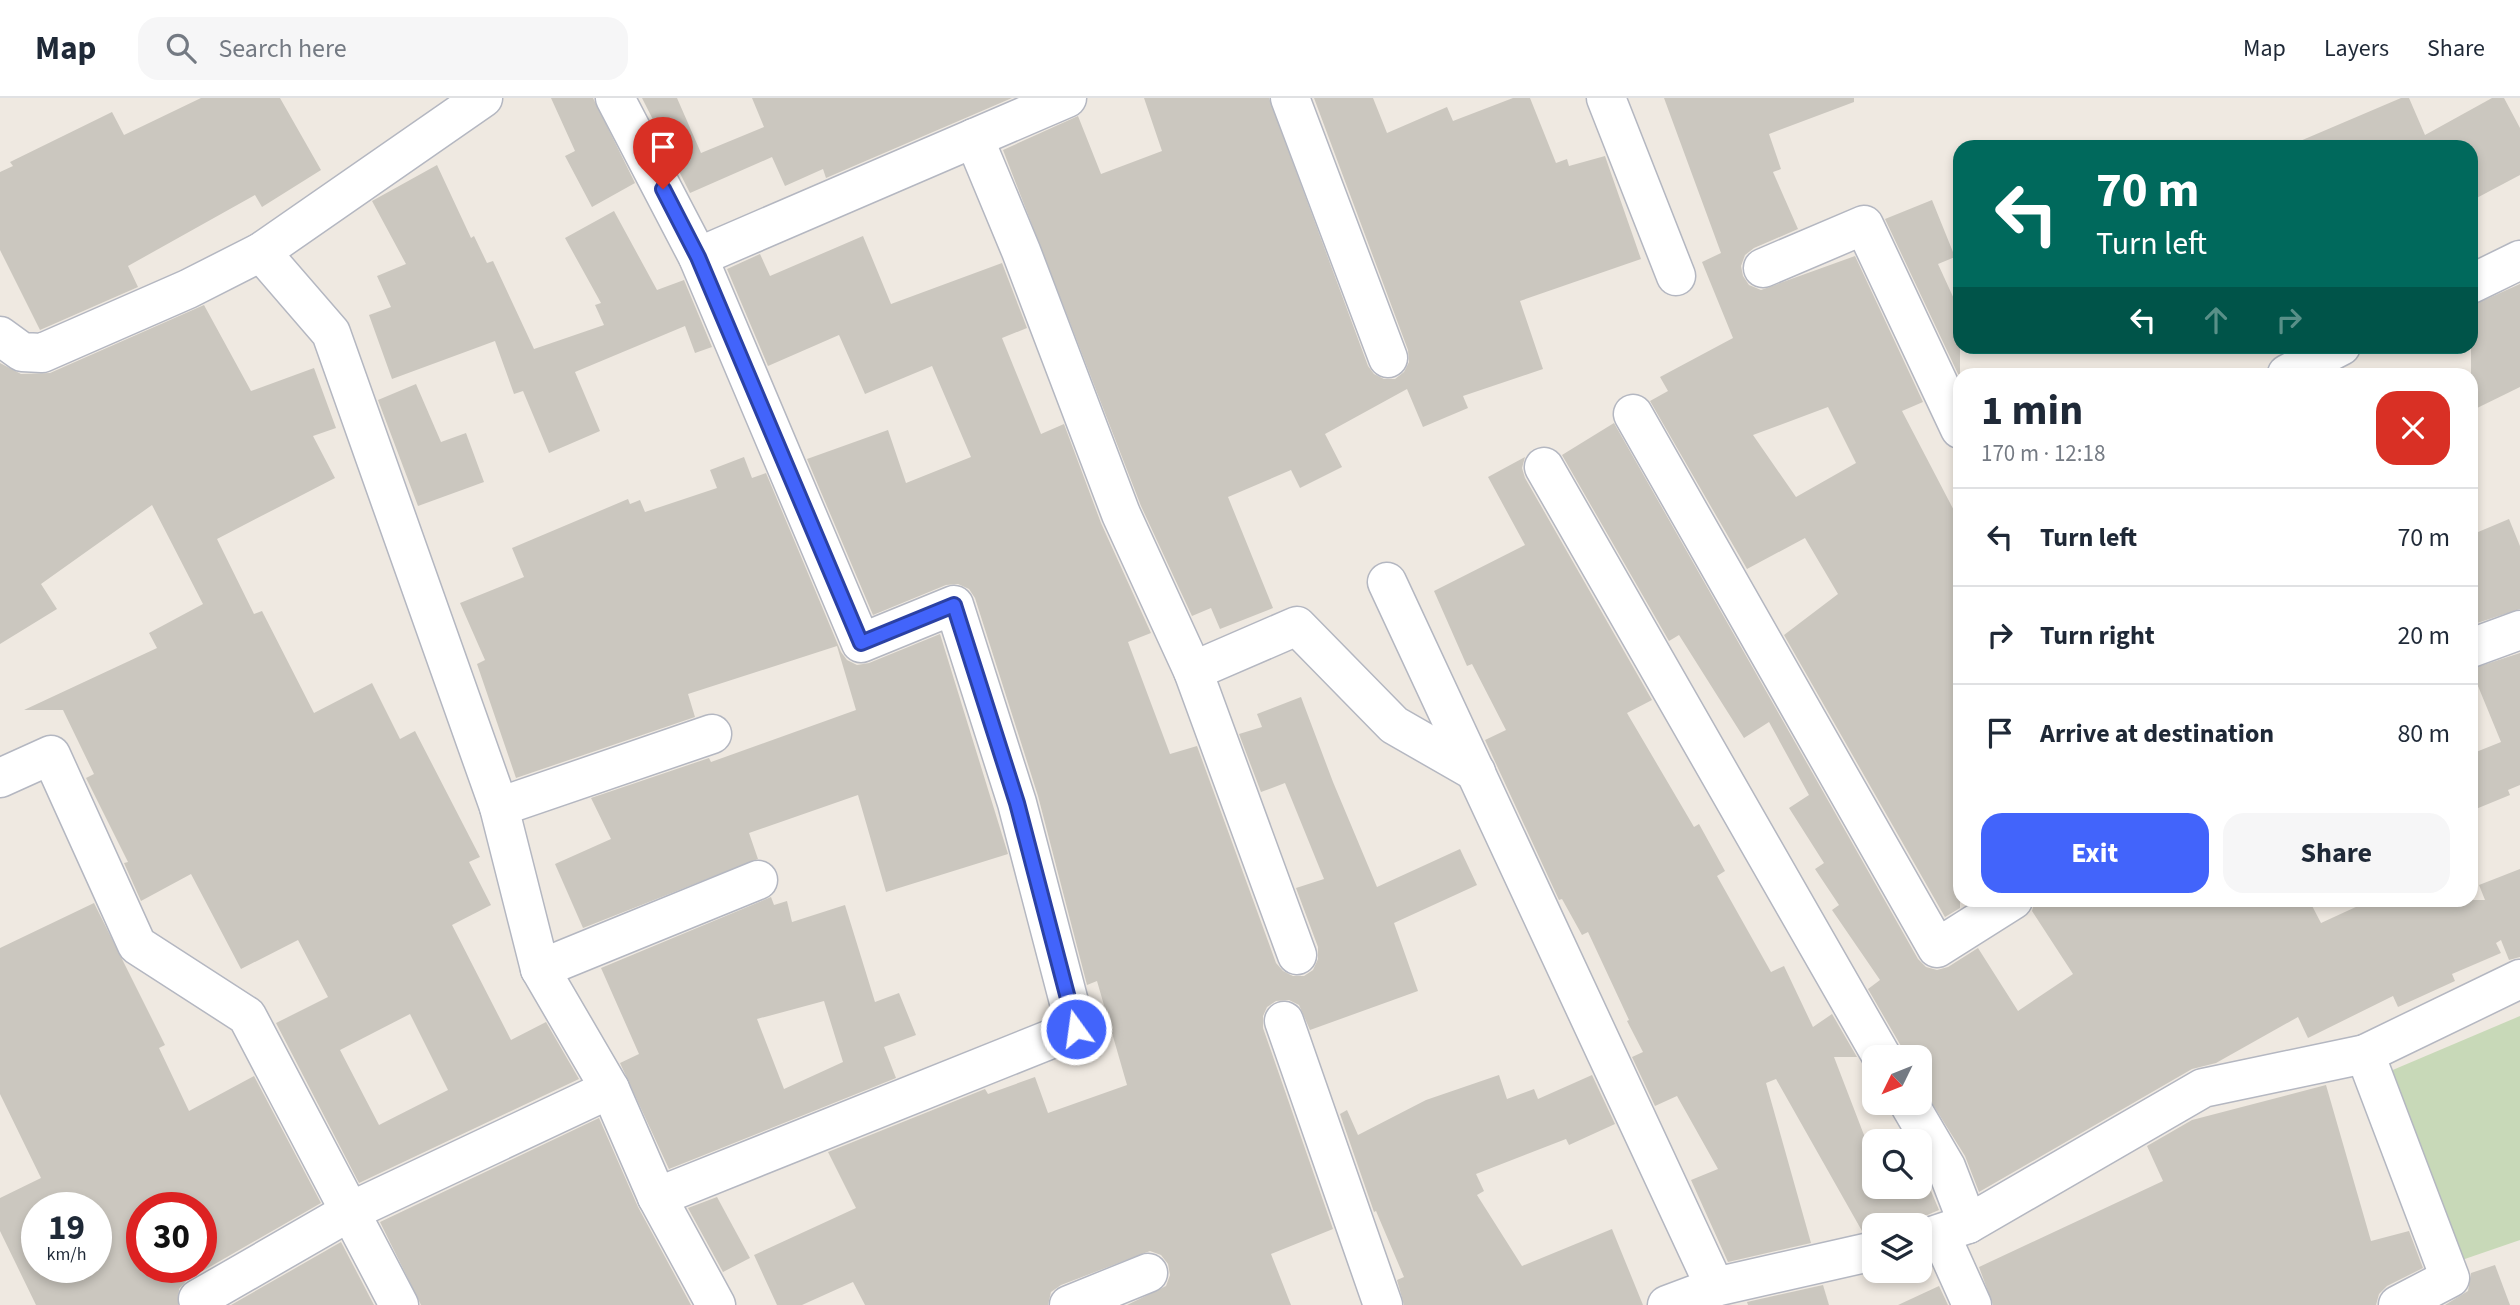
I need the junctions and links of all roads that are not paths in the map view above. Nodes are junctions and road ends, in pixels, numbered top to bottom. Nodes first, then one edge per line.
1 (483, 98) edge
2 (615, 98) edge
3 (1068, 98) edge
4 (1290, 98) edge
5 (1606, 98) edge
6 (974, 138) junction
7 (261, 252) junction
8 (698, 257) junction
9 (2520, 260) edge
10 (1763, 268) dead end
11 (1676, 276) dead end
12 (2478, 281) edge
13 (0, 336) edge
14 (2326, 354) edge
15 (1388, 358) dead end
16 (2299, 368) edge
17 (1633, 414) dead end
18 (1953, 414) edge
19 (1544, 467) dead end
20 (1387, 582) dead end
21 (2520, 630) edge
22 (2478, 645) edge
23 (1193, 671) junction
24 (712, 734) dead end
25 (1476, 772) junction
26 (0, 778) edge
27 (499, 807) junction
28 (758, 880) dead end
29 (2002, 907) edge
30 (1297, 955) dead end
31 (540, 969) junction
32 (2520, 979) edge
33 (1284, 1021) dead end
34 (1875, 1045) edge
35 (2365, 1054) junction
36 (610, 1088) junction
37 (1916, 1115) edge
38 (657, 1197) junction
39 (349, 1212) junction
40 (1943, 1233) edge
41 (1862, 1254) edge
42 (1148, 1273) dead end
43 (1715, 1287) junction
44 (198, 1299) dead end
45 (399, 1305) edge
46 (716, 1305) edge
47 (1069, 1305) edge
48 (1383, 1305) edge
49 (1667, 1305) edge
50 (1972, 1305) edge
51 (2398, 1305) edge

1 - 7 street
2 - 8 street
3 - 6 street
4 - 15 street
5 - 11 street
6 - 8 street
6 - 23 street
7 - 13 street
7 - 27 street
8 - 38 street
9 - 12 street
10 - 18 street
14 - 16 street
17 - 29 street
19 - 34 street
20 - 25 street
21 - 22 street
23 - 25 street
23 - 30 street
24 - 27 street
25 - 43 street
26 - 39 street
27 - 31 street
28 - 31 street
31 - 36 street
32 - 35 street
33 - 48 street
35 - 40 street
35 - 51 street
36 - 38 street
36 - 39 street
37 - 40 street
38 - 46 street
39 - 44 street
39 - 45 street
40 - 50 street
41 - 43 street
42 - 47 street
43 - 49 street

